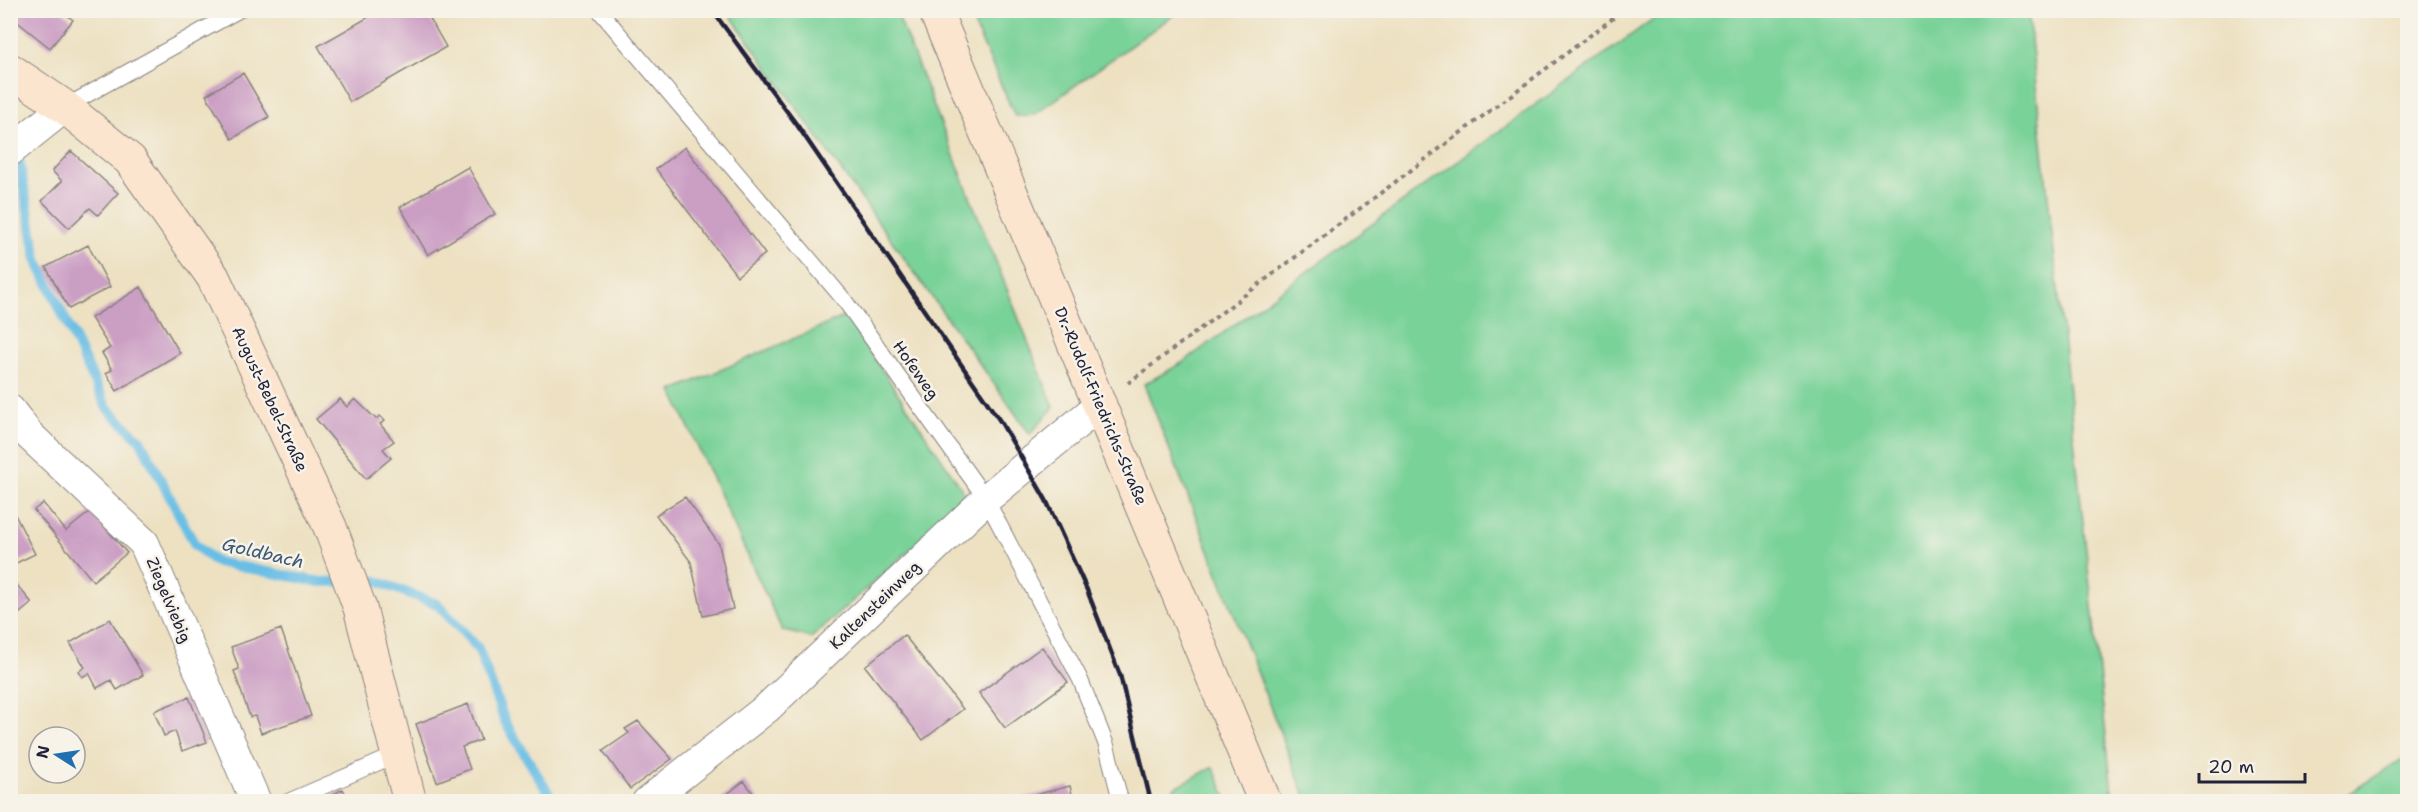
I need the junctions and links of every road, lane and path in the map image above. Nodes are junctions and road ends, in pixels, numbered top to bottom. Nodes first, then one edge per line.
1 (239, 10) edge
2 (599, 10) edge
3 (935, 10) edge
4 (1624, 10) edge
5 (10, 70) edge
6 (65, 107) junction
7 (21, 142) edge
8 (1101, 404) junction
9 (10, 410) edge
10 (20, 437) edge
11 (986, 499) junction
12 (398, 754) junction
13 (256, 801) edge
14 (287, 801) edge
15 (410, 801) edge
16 (647, 801) edge
17 (1121, 801) edge
18 (1265, 801) edge

1 - 6 lane
2 - 11 lane, Hofeweg
3 - 8 street, Dr.-Rudolf-Friedrichs-Straße
4 - 8 path
5 - 6 street, August-Bebel-Straße
6 - 7 street
6 - 12 street, August-Bebel-Straße
8 - 11 street, Kaltensteinweg
8 - 18 street, Dr.-Rudolf-Friedrichs-Straße
9 - 10 street, Ziegelviebig
10 - 13 street, Ziegelviebig
11 - 16 street, Kaltensteinweg
11 - 17 lane, Hofeweg
12 - 14 lane
12 - 15 street, August-Bebel-Straße

